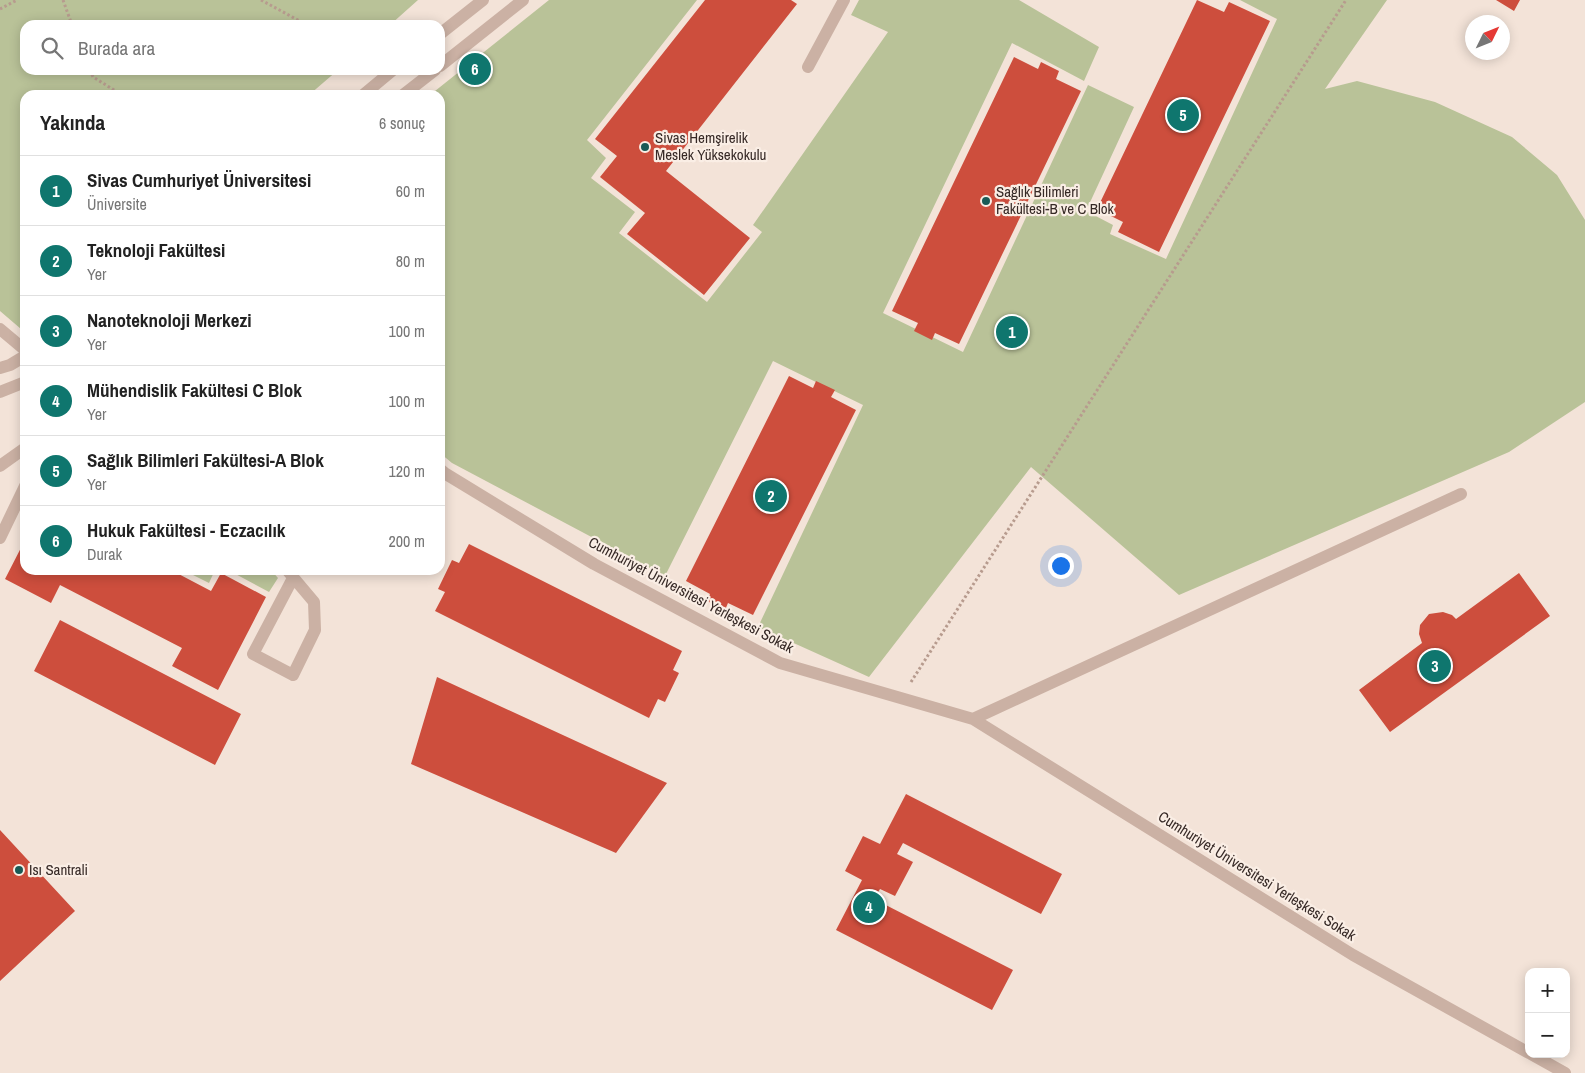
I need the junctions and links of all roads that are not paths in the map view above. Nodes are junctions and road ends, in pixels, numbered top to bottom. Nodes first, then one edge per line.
1 (484, 0) edge
2 (522, 0) edge
3 (844, 0) edge
4 (445, 30) edge
5 (445, 62) edge
6 (808, 67) dead end
7 (387, 75) edge
8 (429, 75) edge
9 (368, 90) edge
10 (409, 90) edge
11 (0, 329) edge
12 (20, 346) edge
13 (20, 359) edge
14 (0, 368) edge
15 (20, 384) edge
16 (0, 392) edge
17 (20, 452) edge
18 (0, 466) edge
19 (445, 473) edge
20 (1461, 494) dead end
21 (20, 496) edge
22 (0, 538) edge
23 (290, 575) edge
24 (291, 575) edge
25 (973, 718) junction
26 (1525, 1051) edge
27 (1537, 1058) edge
28 (1565, 1073) edge

1 - 4 street
2 - 5 street
3 - 6 street
7 - 9 street
8 - 10 street
11 - 12 street
13 - 14 street
15 - 16 street
17 - 18 street
19 - 25 street, Cumhuriyet Üniversitesi Yerleşkesi Sokak
20 - 25 street
21 - 22 street
23 - 24 street
25 - 26 street, Cumhuriyet Üniversitesi Yerleşkesi Sokak
27 - 28 street, Cumhuriyet Üniversitesi Yerleşkesi Sokak

